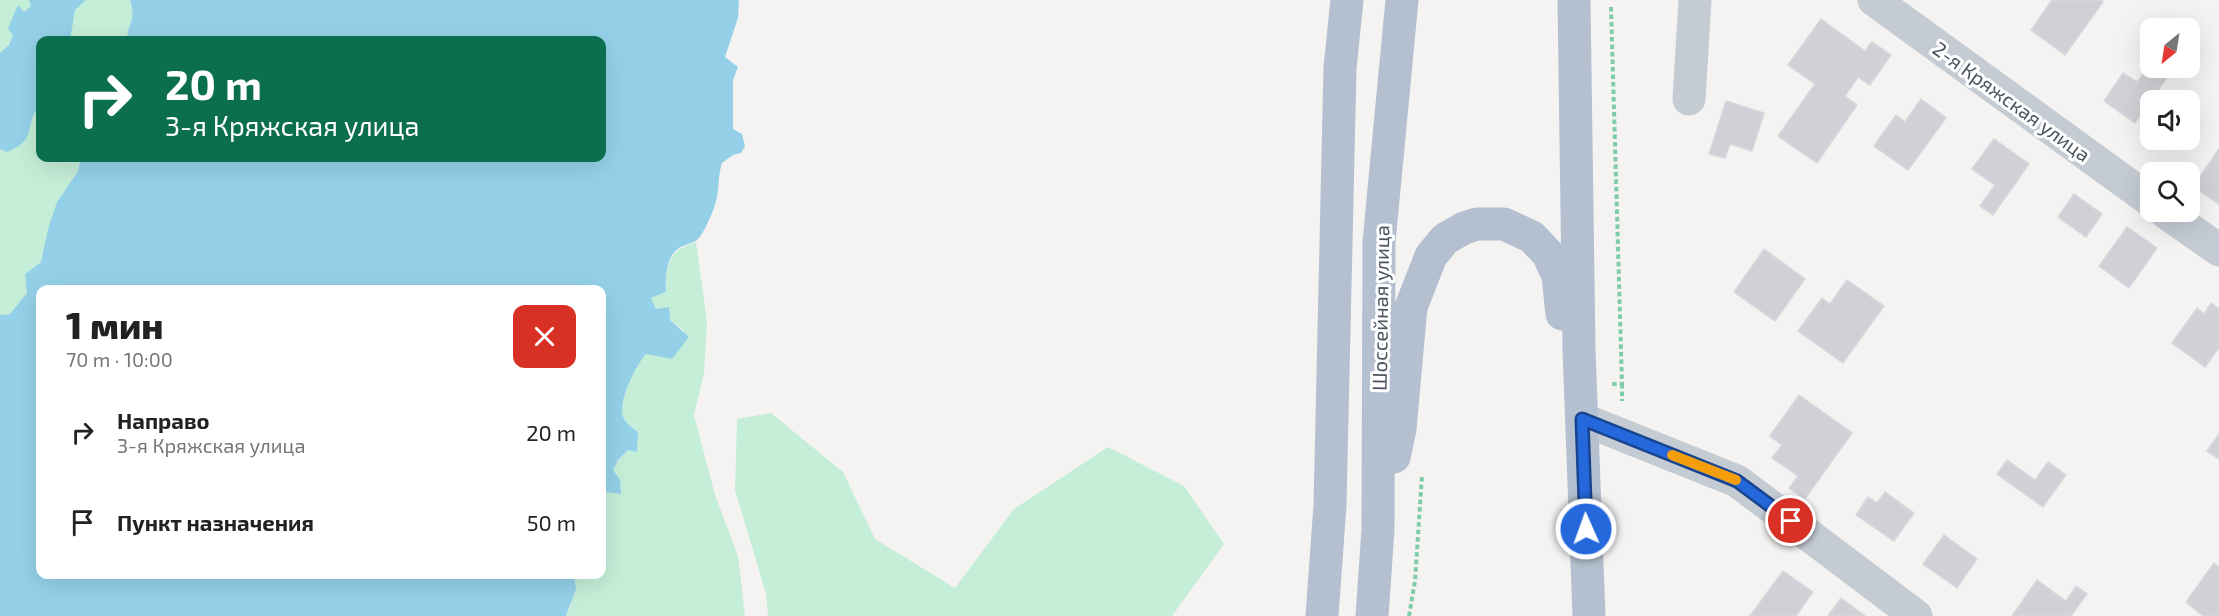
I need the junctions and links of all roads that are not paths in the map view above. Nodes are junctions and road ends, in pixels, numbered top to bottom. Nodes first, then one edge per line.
1 (1347, 0) edge
2 (1402, 0) edge
3 (1574, 0) edge
4 (1695, 0) edge
5 (1874, 0) edge
6 (1689, 99) dead end
7 (2140, 193) edge
8 (2179, 222) edge
9 (2219, 250) edge
10 (1579, 350) junction
11 (1582, 419) junction
12 (1378, 529) junction
13 (1322, 616) edge
14 (1372, 616) edge
15 (1589, 616) edge
16 (1916, 616) edge

1 - 13 main road
2 - 12 main road, Шоссейная улица
3 - 10 main road
4 - 6 street
5 - 7 street, 2-я Кряжская улица
8 - 9 street
10 - 11 main road
10 - 12 main road
11 - 15 main road
11 - 16 street
12 - 14 main road, Шоссейная улица

